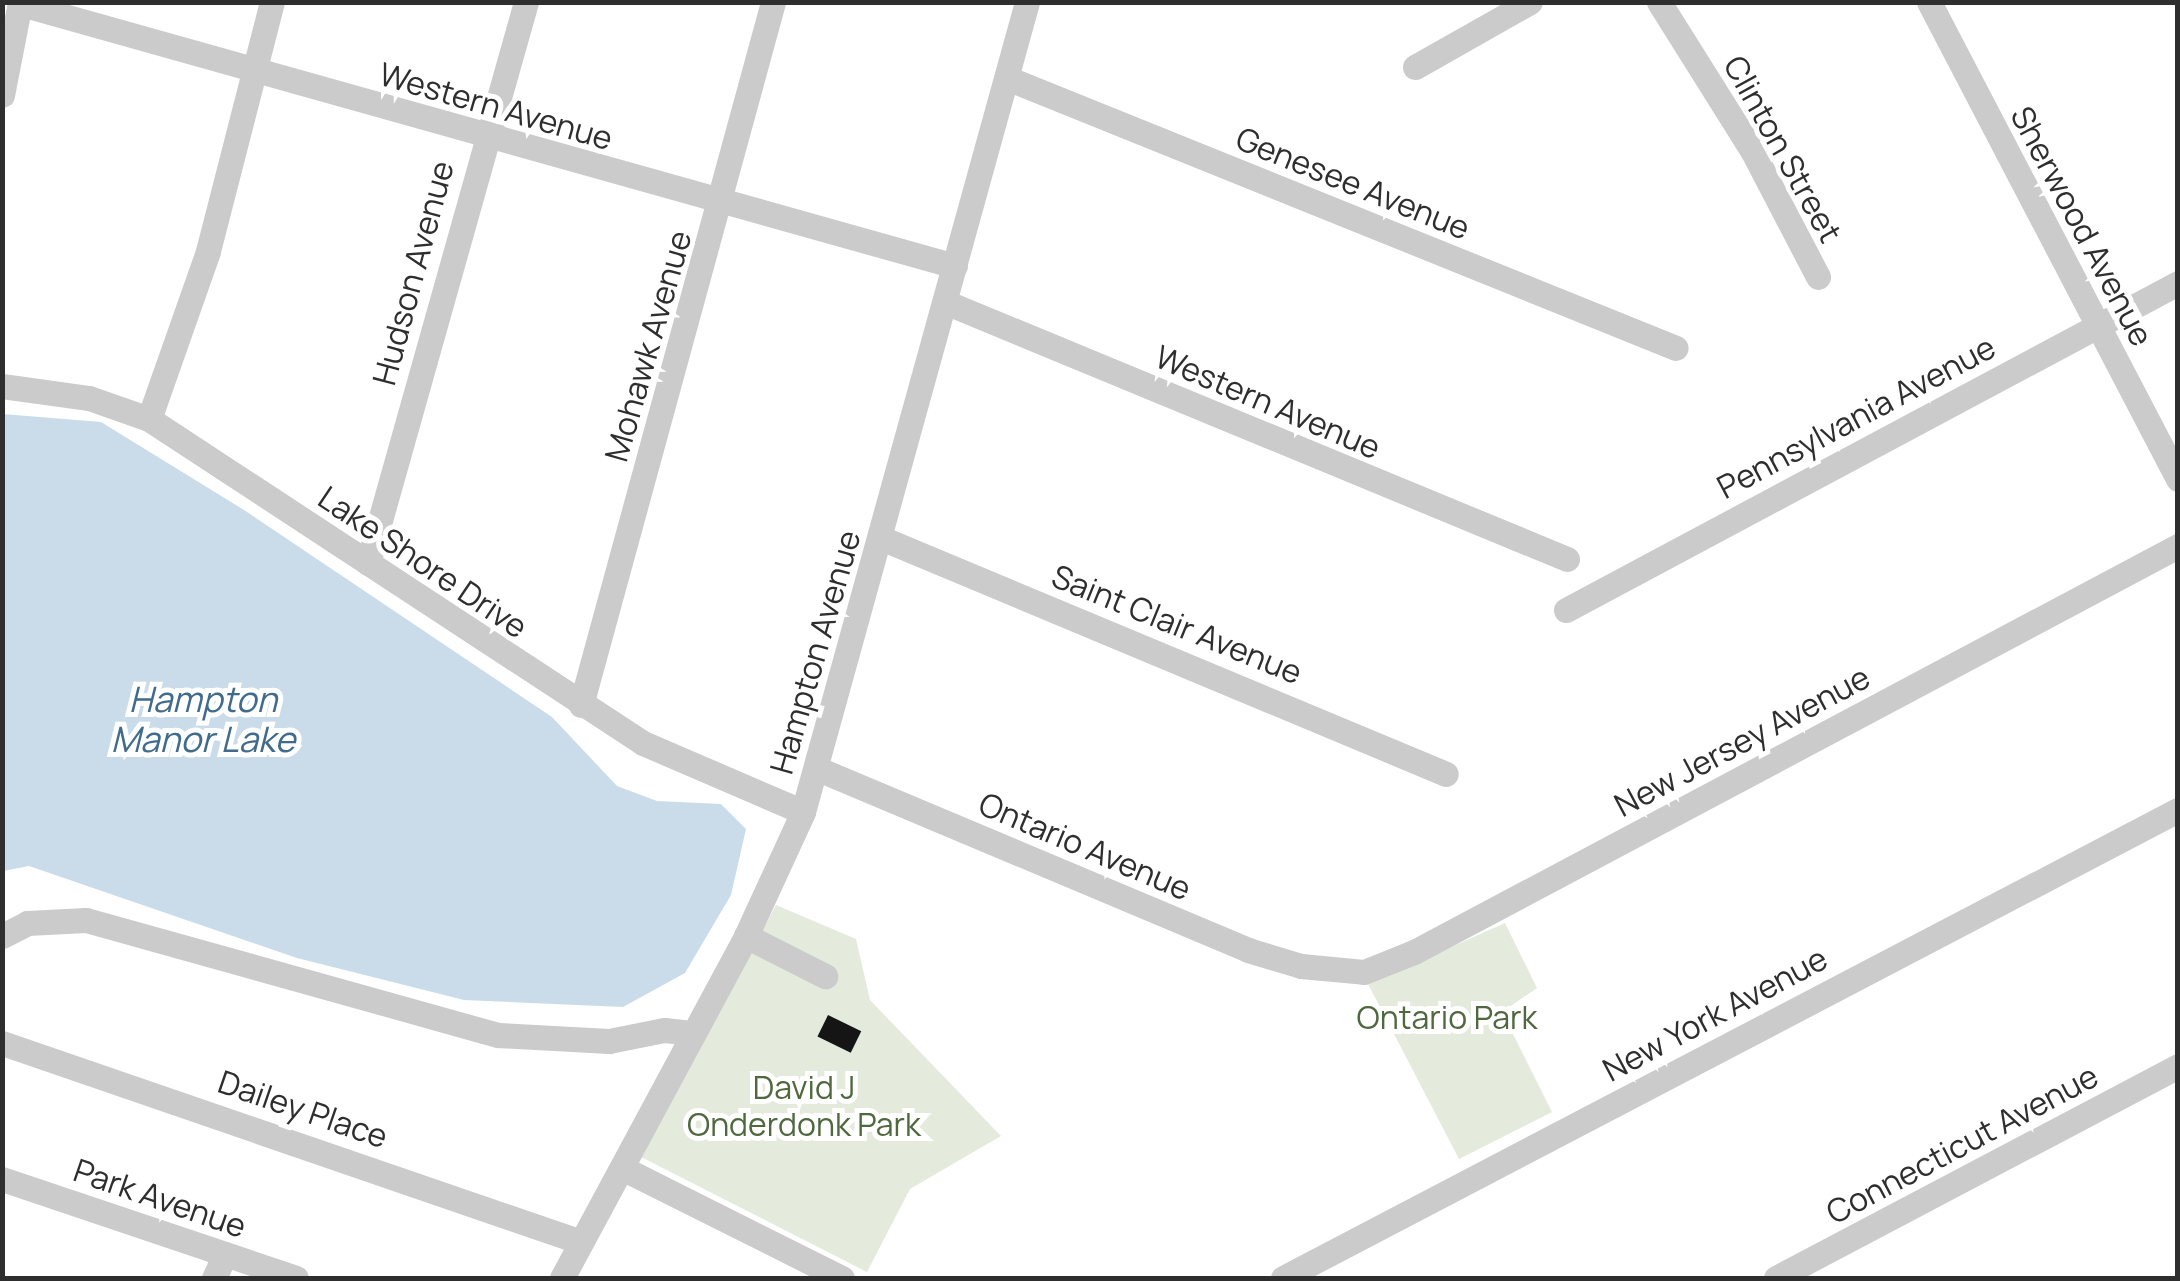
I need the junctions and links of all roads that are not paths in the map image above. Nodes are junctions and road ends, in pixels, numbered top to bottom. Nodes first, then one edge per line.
1 (272, 2) edge
2 (526, 2) edge
3 (774, 2) edge
4 (1027, 2) edge
5 (1530, 2) edge
6 (1660, 2) edge
7 (1929, 2) edge
8 (20, 3) edge
9 (1415, 68) dead end
10 (254, 71) junction
11 (1006, 78) junction
12 (2, 95) edge
13 (484, 138) junction
14 (722, 204) junction
15 (955, 266) junction
16 (1818, 277) dead end
17 (2178, 282) edge
18 (945, 302) junction
19 (2097, 323) junction
20 (1676, 348) dead end
21 (2, 386) edge
22 (149, 418) junction
23 (2178, 479) edge
24 (881, 538) junction
25 (2178, 546) edge
26 (1567, 559) dead end
27 (368, 563) junction
28 (1566, 610) dead end
29 (581, 705) junction
30 (818, 769) junction
31 (1446, 774) dead end
32 (2178, 810) edge
33 (803, 812) junction
34 (2, 936) edge
35 (746, 936) junction
36 (1331, 970) joint
37 (824, 976) dead end
38 (692, 1034) junction
39 (2, 1042) edge
40 (2178, 1066) edge
41 (622, 1168) junction
42 (2, 1179) edge
43 (581, 1242) junction
44 (225, 1254) junction
45 (214, 1278) edge
46 (296, 1278) edge
47 (562, 1278) edge
48 (842, 1278) edge
49 (1283, 1278) edge
50 (1776, 1278) edge

1 - 10 street
2 - 13 street, Hudson Avenue
3 - 14 street, Mohawk Avenue
4 - 11 street, Hampton Avenue
5 - 9 street
6 - 16 street, Clinton Street
7 - 19 street, Sherwood Avenue
8 - 10 street, Western Avenue
8 - 12 street
10 - 13 street, Western Avenue
10 - 22 street
11 - 15 street, Hampton Avenue
11 - 20 street, Genesee Avenue
13 - 14 street, Western Avenue
13 - 27 street, Hudson Avenue
14 - 15 street, Western Avenue
14 - 29 street, Mohawk Avenue
15 - 18 street, Hampton Avenue
17 - 19 street, Pennsylvania Avenue
18 - 24 street, Hampton Avenue
18 - 26 street, Western Avenue
19 - 23 street, Sherwood Avenue
19 - 28 street, Pennsylvania Avenue
21 - 22 street, Lake Shore Drive
22 - 27 street, Lake Shore Drive
24 - 30 street, Hampton Avenue
24 - 31 street, Saint Clair Avenue
25 - 36 street, New Jersey Avenue
27 - 29 street, Lake Shore Drive
29 - 33 street, Lake Shore Drive
30 - 33 street, Hampton Avenue
30 - 36 street, Ontario Avenue
32 - 49 street, New York Avenue
33 - 35 street, Hampton Avenue
34 - 38 street
35 - 37 street
35 - 38 street, Hampton Avenue
38 - 41 street, Hampton Avenue
39 - 43 street, Dailey Place
40 - 50 street, Connecticut Avenue
41 - 43 street, Hampton Avenue
41 - 48 street
42 - 44 street, Park Avenue
43 - 47 street, Hampton Avenue
44 - 45 street
44 - 46 street, Park Avenue

